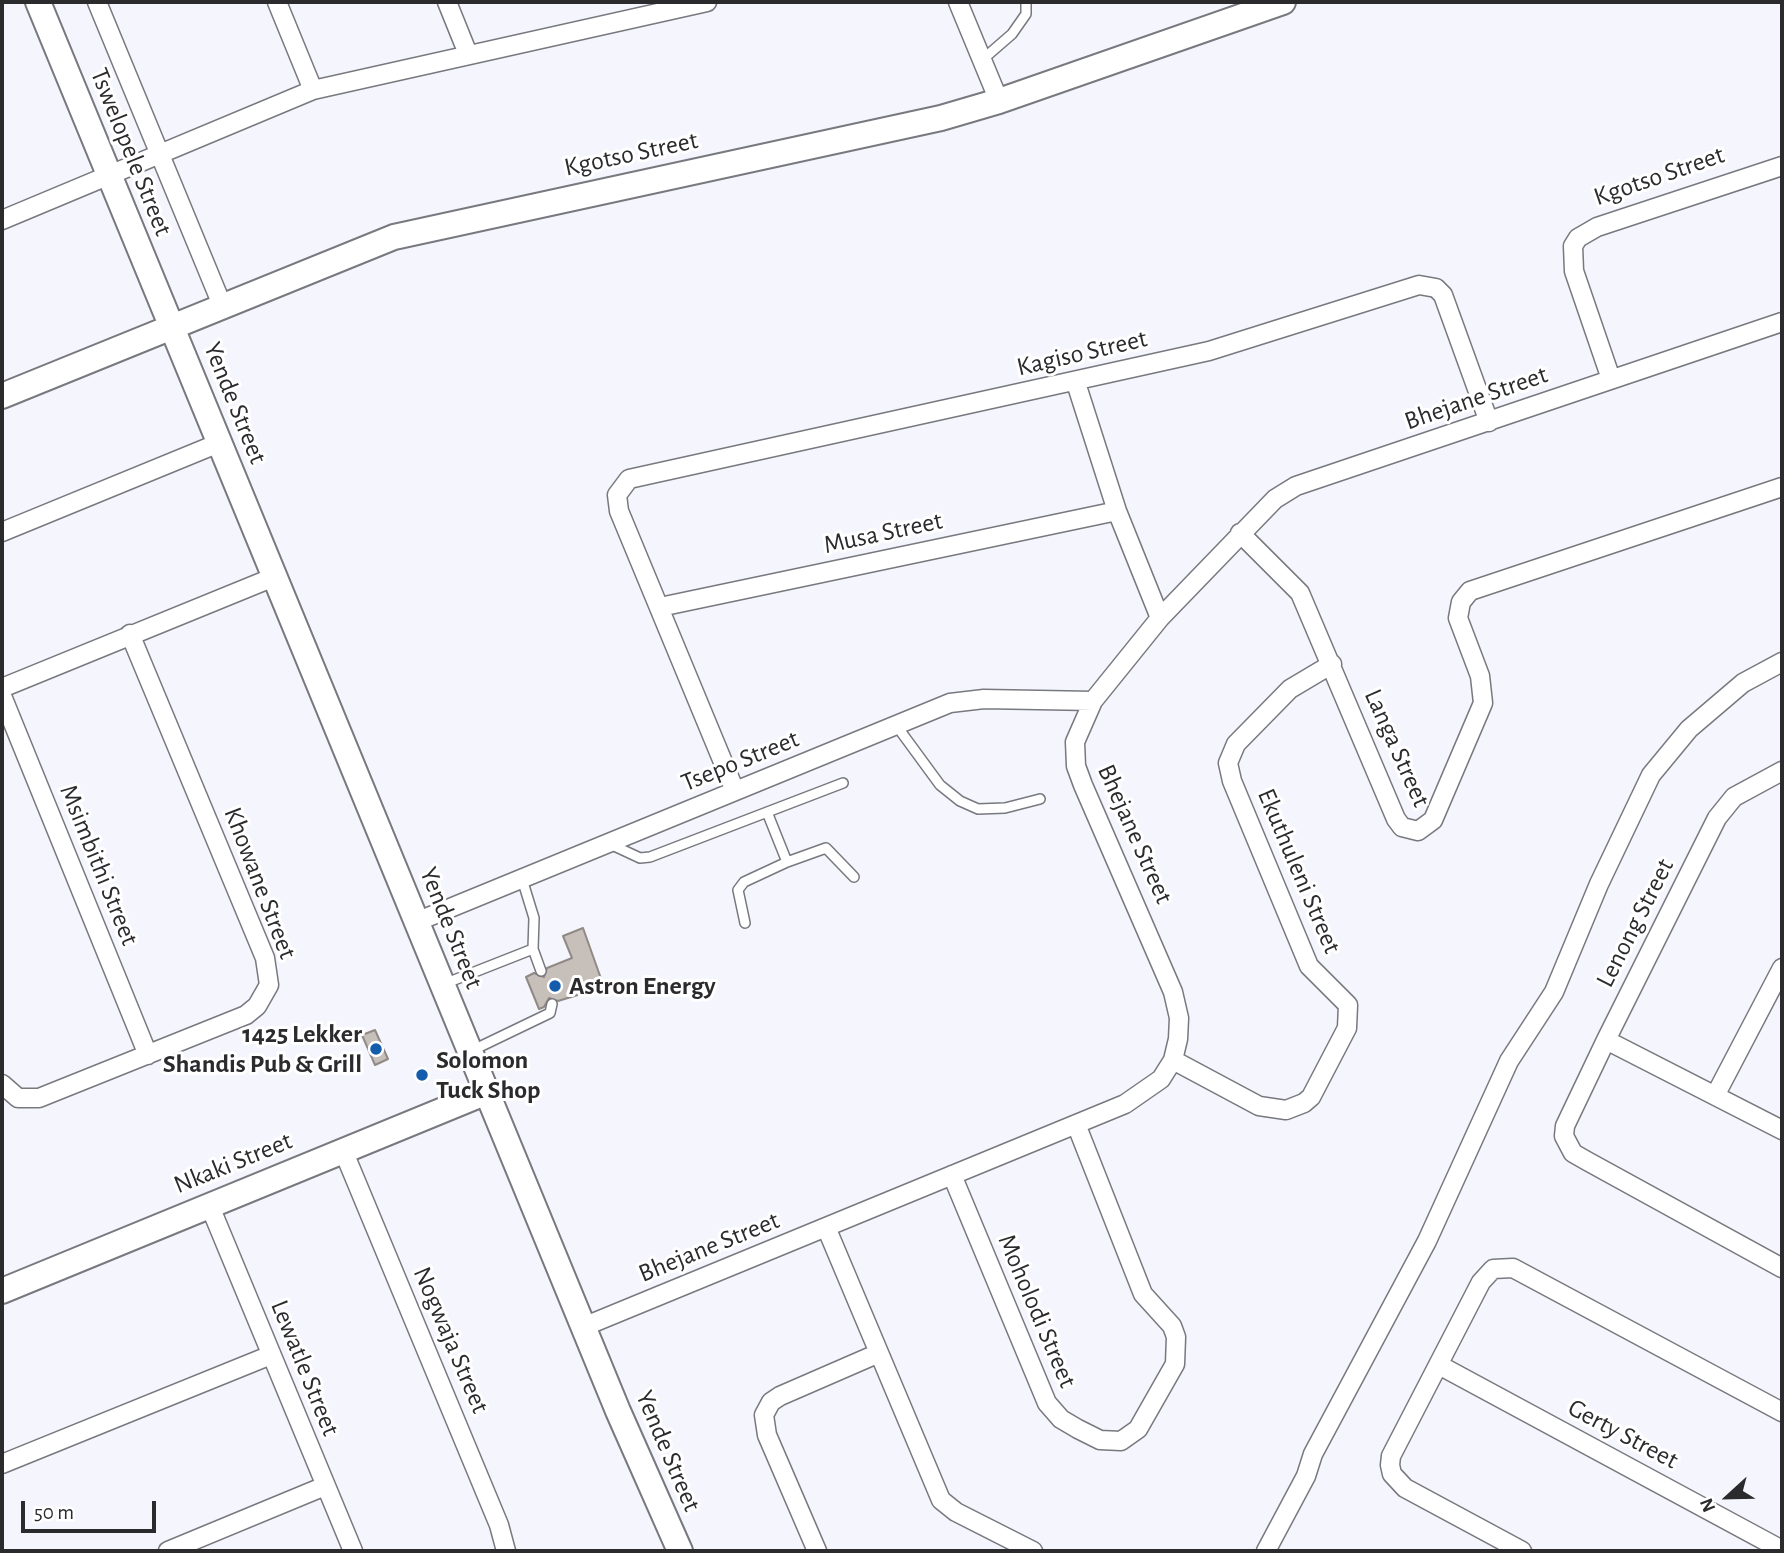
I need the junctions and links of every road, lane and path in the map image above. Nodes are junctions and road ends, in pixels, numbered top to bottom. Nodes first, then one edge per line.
1 (38, 2) edge
2 (97, 2) edge
3 (277, 2) edge
4 (447, 2) edge
5 (614, 2) edge
6 (707, 2) edge
7 (958, 2) edge
8 (1026, 2) edge
9 (1269, 4) edge
10 (622, 19) junction
11 (468, 54) junction
12 (982, 60) junction
13 (313, 90) junction
14 (999, 101) junction
15 (159, 153) junction
16 (1782, 166) edge
17 (108, 175) junction
18 (2, 220) edge
19 (222, 305) junction
20 (1782, 322) edge
21 (171, 325) junction
22 (1611, 379) junction
23 (1076, 383) junction
24 (2, 396) edge
25 (1489, 422) junction
26 (219, 443) junction
27 (1782, 487) edge
28 (1117, 511) junction
29 (2, 532) edge
30 (1240, 533) junction
31 (274, 578) junction
32 (660, 607) junction
33 (1160, 618) junction
34 (130, 634) junction
35 (1782, 662) edge
36 (1332, 664) junction
37 (2, 688) edge
38 (2, 696) edge
39 (1093, 701) junction
40 (896, 725) junction
41 (1782, 771) edge
42 (843, 783) dead end
43 (735, 791) junction
44 (1040, 799) dead end
45 (766, 812) junction
46 (608, 843) junction
47 (787, 862) junction
48 (854, 877) dead end
49 (522, 879) junction
50 (416, 922) junction
51 (746, 923) dead end
52 (533, 948) junction
53 (1782, 968) edge
54 (541, 971) dead end
55 (442, 985) junction
56 (552, 1004) dead end
57 (1606, 1040) junction
58 (470, 1052) junction
59 (148, 1055) junction
60 (1173, 1060) junction
61 (2, 1084) edge
62 (487, 1092) junction
63 (1716, 1094) junction
64 (1076, 1124) junction
65 (1782, 1130) edge
66 (343, 1150) junction
67 (952, 1175) junction
68 (209, 1204) junction
69 (826, 1227) junction
70 (1782, 1268) edge
71 (2, 1292) edge
72 (583, 1327) junction
73 (879, 1353) junction
74 (271, 1355) junction
75 (1439, 1365) junction
76 (1782, 1412) edge
77 (2, 1464) edge
78 (325, 1486) junction
79 (1782, 1550) edge
80 (168, 1551) edge
81 (353, 1551) edge
82 (506, 1551) edge
83 (680, 1551) edge
84 (817, 1551) edge
85 (1033, 1551) edge
86 (1266, 1551) edge
87 (1522, 1551) edge

1 - 17 street, Tswelopele Street
2 - 15 street, Tswelopele Street
3 - 13 street
4 - 11 street
5 - 10 street
6 - 10 street
7 - 12 street
8 - 12 lane
9 - 14 street, Kgotso Street
10 - 11 street
11 - 13 street
12 - 14 street
13 - 15 street
14 - 19 street, Kgotso Street
15 - 17 street
15 - 19 street, Tswelopele Street
16 - 22 street, Kgotso Street
17 - 18 street
17 - 21 street, Tswelopele Street
19 - 21 street, Kgotso Street
20 - 22 street, Bhejane Street
21 - 24 street, Kgotso Street
21 - 26 street, Yende Street
22 - 25 street, Bhejane Street
23 - 25 street, Kagiso Street
23 - 28 street
23 - 32 street, Kagiso Street
25 - 30 street, Bhejane Street
26 - 29 street
26 - 31 street, Yende Street
27 - 36 street, Langa Street
28 - 32 street, Musa Street
28 - 33 street
30 - 33 street, Bhejane Street
30 - 36 street, Langa Street
31 - 34 street
31 - 50 street, Yende Street
32 - 43 street
33 - 39 street, Bhejane Street
34 - 37 street
34 - 59 street, Khowane Street
35 - 86 street
36 - 60 street, Ekuthuleni Street
38 - 59 street, Msimbithi Street
39 - 40 street, Tsepo Street
39 - 60 street, Bhejane Street
40 - 43 street, Tsepo Street
40 - 44 lane
41 - 57 street, Lenong Street
42 - 45 lane
43 - 46 street, Tsepo Street
45 - 46 lane
45 - 47 lane
46 - 49 street, Tsepo Street
47 - 48 lane
47 - 51 lane
49 - 50 street, Tsepo Street
49 - 52 lane
50 - 55 street, Yende Street
52 - 54 lane
52 - 55 lane
53 - 63 street
55 - 58 street, Yende Street
56 - 58 lane
57 - 63 street
57 - 70 street, Lenong Street
58 - 62 street, Yende Street
59 - 61 street, Khowane Street
60 - 64 street, Bhejane Street
62 - 66 street, Nkaki Street
62 - 72 street, Yende Street
63 - 65 street
64 - 67 street, Bhejane Street
64 - 67 street, Moholodi Street
66 - 68 street, Nkaki Street
66 - 82 street, Nogwaja Street
67 - 69 street, Bhejane Street
68 - 71 street, Nkaki Street
68 - 74 street, Lewatle Street
69 - 72 street, Bhejane Street
69 - 73 street
72 - 83 street, Yende Street
73 - 84 street
73 - 85 street
74 - 77 street
74 - 78 street, Lewatle Street
75 - 76 street
75 - 79 street, Gerty Street
75 - 87 street
78 - 80 street
78 - 81 street, Lewatle Street

